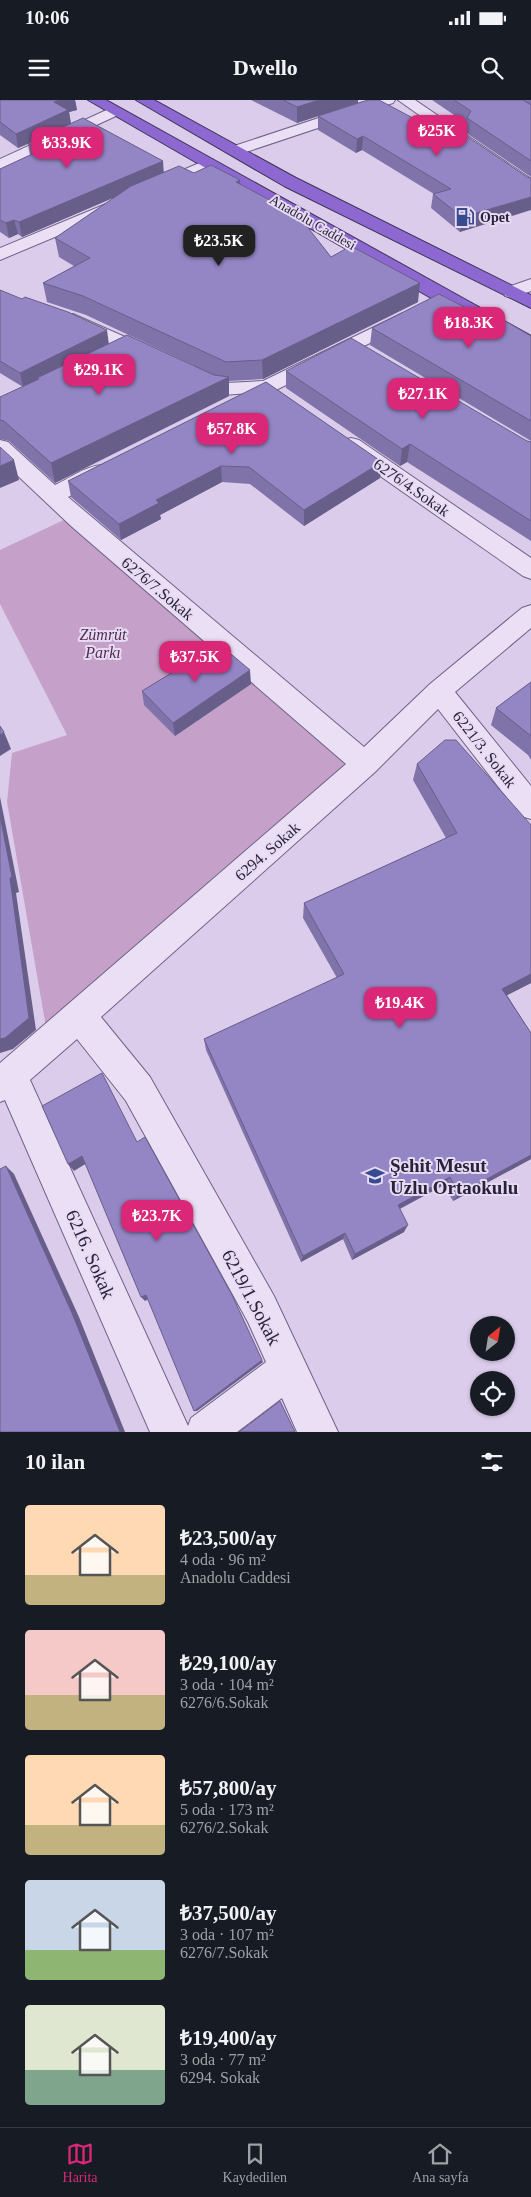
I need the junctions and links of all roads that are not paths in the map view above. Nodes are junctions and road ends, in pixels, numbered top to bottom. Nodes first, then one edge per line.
1 (95, 100) edge
2 (143, 100) edge
3 (388, 100) edge
4 (405, 100) edge
5 (113, 112) junction
6 (234, 150) junction
7 (209, 164) junction
8 (0, 165) edge
9 (531, 186) edge
10 (0, 254) edge
11 (531, 286) edge
12 (512, 292) junction
13 (531, 302) edge
14 (430, 305) junction
15 (52, 312) edge
16 (531, 344) edge
17 (129, 346) junction
18 (103, 358) edge
19 (275, 392) junction
20 (224, 408) edge
21 (331, 431) edge
22 (0, 447) edge
23 (121, 461) edge
24 (52, 496) junction
25 (531, 570) edge
26 (531, 614) edge
27 (440, 691) junction
28 (365, 764) junction
29 (531, 807) edge
30 (79, 1016) junction
31 (6, 1081) edge
32 (289, 1368) junction
33 (170, 1432) edge
34 (205, 1432) edge
35 (318, 1432) edge

1 - 5 highway, Anadolu Caddesi
2 - 6 highway, Anadolu Caddesi
3 - 6 street
4 - 9 street
5 - 7 highway, Anadolu Caddesi
5 - 8 street
6 - 12 highway, Anadolu Caddesi
7 - 10 street
7 - 14 highway, Anadolu Caddesi
11 - 12 street
12 - 13 highway, Anadolu Caddesi
14 - 16 highway, Anadolu Caddesi
14 - 19 street
15 - 17 street
17 - 18 street
17 - 19 street
19 - 20 street
21 - 25 street, 6276/4.Sokak
22 - 24 street, 6276/7.Sokak
23 - 24 street
24 - 28 street, 6276/7.Sokak
26 - 27 street, 6294. Sokak
27 - 28 street, 6294. Sokak
27 - 29 street, 6221/3. Sokak
28 - 30 street, 6294. Sokak
30 - 31 street, 6294. Sokak
30 - 32 street, 6219/1.Sokak
31 - 33 street, 6216. Sokak
32 - 34 street
32 - 35 street, 6219/1.Sokak

